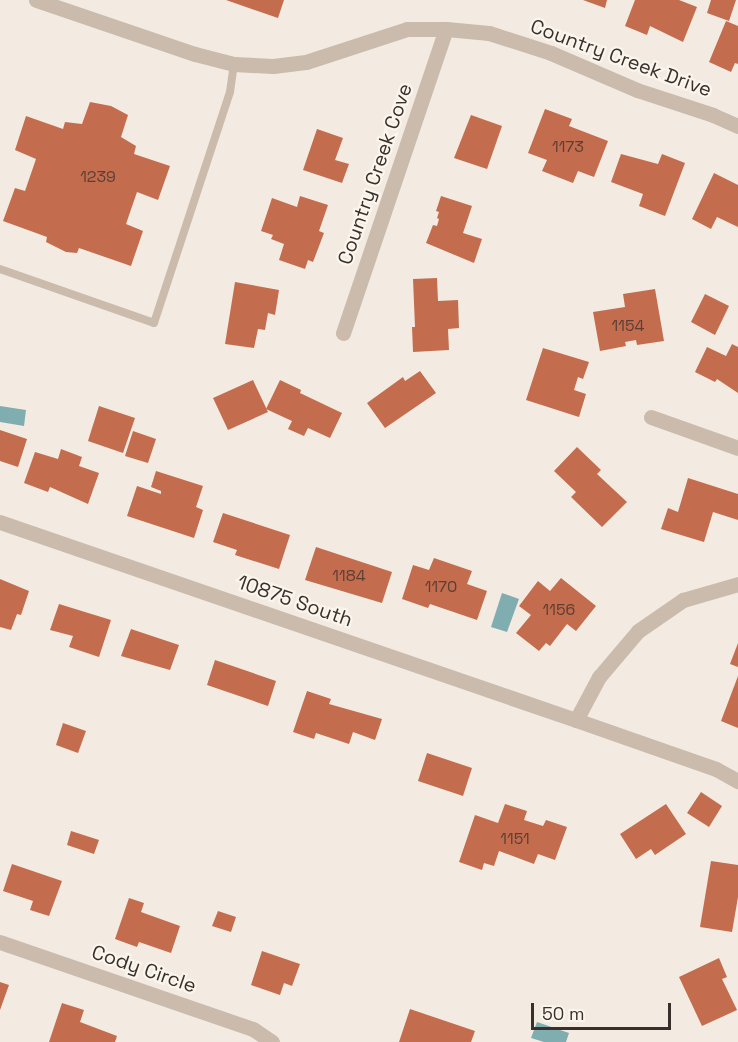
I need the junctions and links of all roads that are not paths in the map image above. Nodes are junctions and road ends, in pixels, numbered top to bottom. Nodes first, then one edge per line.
1 (36, 0) edge
2 (446, 29) junction
3 (234, 64) junction
4 (738, 126) edge
5 (0, 269) edge
6 (343, 333) dead end
7 (651, 417) dead end
8 (738, 448) edge
9 (0, 522) edge
10 (738, 584) edge
11 (576, 720) junction
12 (738, 781) edge
13 (0, 942) edge
14 (272, 1042) edge

1 - 3 street, Country Creek Drive
2 - 3 street, Country Creek Drive
2 - 4 street, Country Creek Drive
2 - 6 street, Country Creek Cove
3 - 5 lane
7 - 8 street
9 - 11 street, 10875 South
10 - 11 street
11 - 12 street, 10875 South
13 - 14 street, Cody Circle

